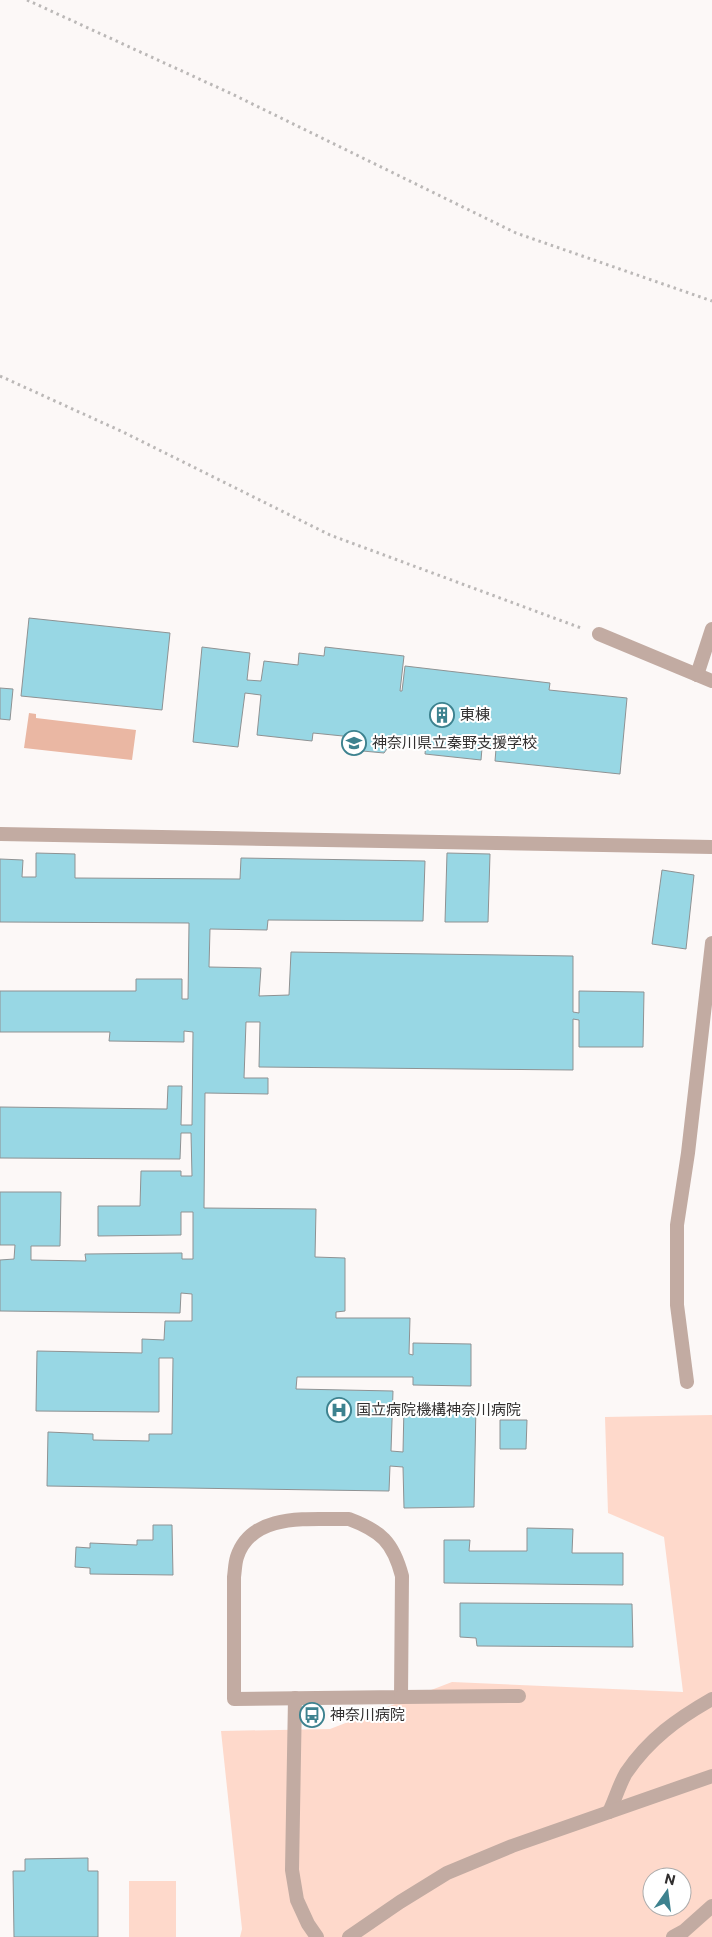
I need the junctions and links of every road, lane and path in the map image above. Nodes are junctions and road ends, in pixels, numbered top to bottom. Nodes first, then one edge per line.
1 (27, 0) edge
2 (712, 301) edge
3 (0, 376) edge
4 (712, 629) edge
5 (599, 634) joint
6 (697, 674) junction
7 (712, 681) edge
8 (0, 834) edge
9 (712, 847) edge
10 (712, 943) edge
11 (687, 1382) dead end
12 (518, 1696) dead end
13 (401, 1697) junction
14 (295, 1698) junction
15 (712, 1699) edge
16 (712, 1776) edge
17 (610, 1812) junction
18 (712, 1906) edge
19 (317, 1937) edge
20 (349, 1937) edge
21 (673, 1937) edge

1 - 2 path
3 - 5 path
4 - 6 street
5 - 6 street
6 - 7 street
8 - 9 street
10 - 11 street
12 - 13 street
13 - 14 street
13 - 14 street
14 - 19 street
15 - 17 street
16 - 17 street
17 - 20 street
18 - 21 street

